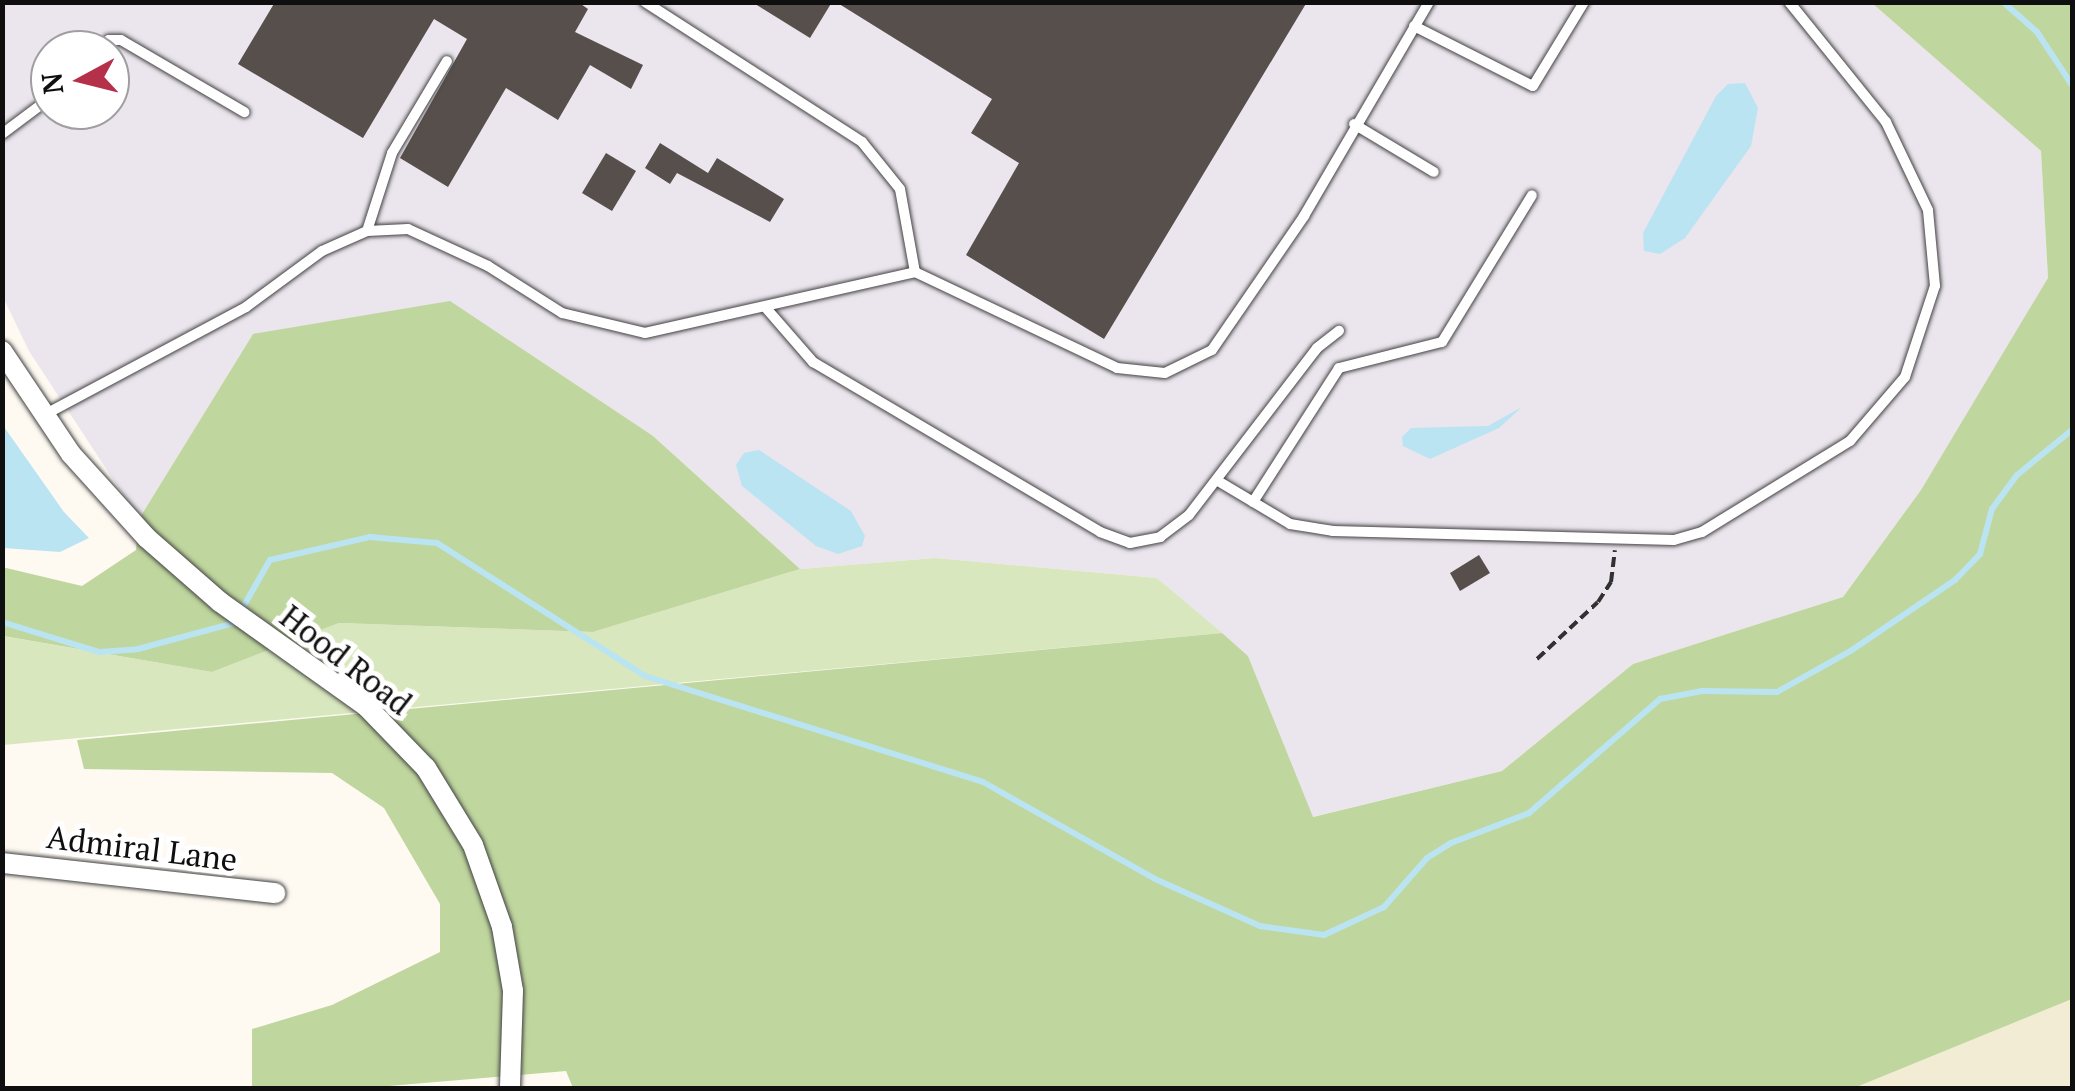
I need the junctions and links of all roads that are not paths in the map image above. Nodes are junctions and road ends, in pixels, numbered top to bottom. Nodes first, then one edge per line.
1 (645, 2) edge
2 (1584, 2) edge
3 (1789, 2) edge
4 (1428, 3) edge
5 (1414, 26) junction
6 (130, 45) edge
7 (447, 61) dead end
8 (244, 112) dead end
9 (30, 113) edge
10 (1354, 124) junction
11 (2, 134) edge
12 (1434, 172) dead end
13 (1532, 195) dead end
14 (367, 231) junction
15 (915, 272) junction
16 (766, 308) junction
17 (1339, 331) dead end
18 (2, 351) edge
19 (43, 415) junction
20 (1218, 481) junction
21 (1253, 502) junction
22 (2, 863) edge
23 (275, 893) dead end
24 (510, 1088) edge

1 - 15 lane
2 - 5 lane
3 - 21 lane
4 - 5 lane
5 - 10 lane
6 - 8 lane
7 - 14 lane
9 - 11 lane
10 - 12 lane
10 - 15 lane
13 - 21 lane
14 - 16 lane
14 - 19 lane
15 - 16 lane
16 - 20 lane
17 - 20 lane
18 - 19 street, Hood Road
19 - 24 street, Hood Road
20 - 21 lane
22 - 23 street, Admiral Lane

